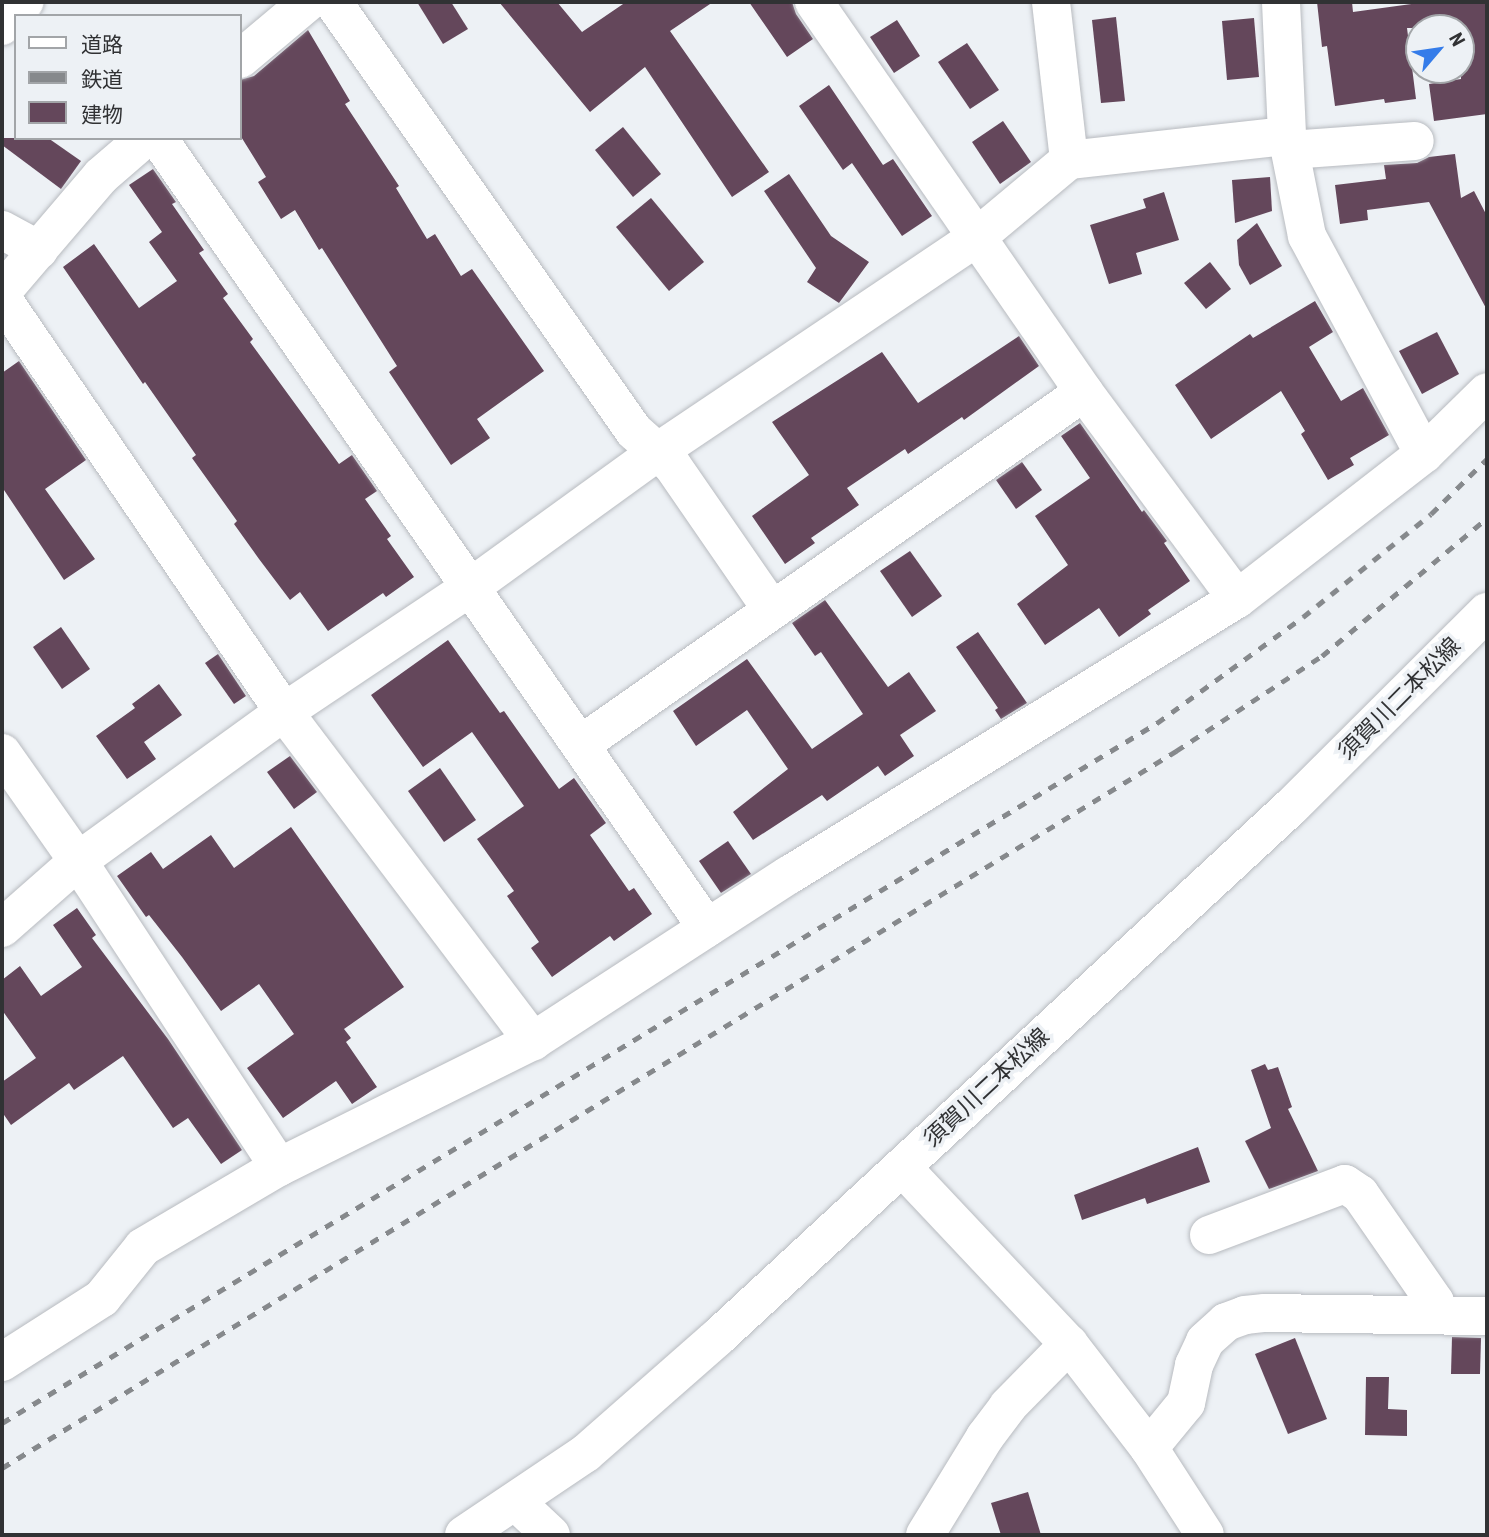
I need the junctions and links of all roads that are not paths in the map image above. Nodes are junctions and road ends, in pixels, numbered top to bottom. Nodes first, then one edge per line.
1 (25, 2) edge
2 (308, 2) edge
3 (333, 2) edge
4 (814, 2) edge
5 (1051, 2) edge
6 (1281, 2) edge
7 (51, 14) edge
8 (2, 26) edge
9 (242, 57) edge
10 (143, 140) edge
11 (159, 140) edge
12 (1415, 141) dead end
13 (1289, 143) junction
14 (1069, 160) junction
15 (2, 230) edge
16 (977, 237) junction
17 (38, 250) junction
18 (2, 292) edge
19 (2, 298) edge
20 (1084, 392) junction
21 (1487, 392) edge
22 (656, 453) junction
23 (1424, 454) junction
24 (468, 589) junction
25 (1237, 599) junction
26 (772, 610) junction
27 (1487, 612) edge
28 (284, 712) junction
29 (580, 745) junction
30 (2, 754) edge
31 (78, 861) junction
32 (2, 928) edge
33 (708, 928) junction
34 (533, 1041) junction
35 (279, 1167) junction
36 (902, 1167) junction
37 (1209, 1235) dead end
38 (1438, 1315) junction
39 (1487, 1316) edge
40 (1069, 1344) junction
41 (2, 1362) edge
42 (1149, 1448) junction
43 (516, 1502) junction
44 (464, 1535) edge
45 (551, 1535) edge
46 (925, 1535) edge
47 (1205, 1535) edge

1 - 7 street
1 - 8 street
2 - 9 street
3 - 22 street
4 - 16 street
5 - 14 street
6 - 13 street
10 - 17 street
11 - 24 street
12 - 13 street
13 - 14 street
13 - 23 street
14 - 16 street
15 - 17 street
16 - 20 street
16 - 22 street
17 - 18 street
19 - 28 street
20 - 25 street
20 - 26 street
21 - 23 street
22 - 24 street
22 - 26 street
23 - 25 street
24 - 28 street
24 - 29 street
25 - 33 street
26 - 29 street
27 - 36 street, 須賀川二本松線
28 - 31 street
28 - 34 street
29 - 33 street
30 - 31 street
31 - 32 street
31 - 35 street
33 - 34 street
34 - 35 street
35 - 41 street
36 - 40 street
36 - 43 street, 須賀川二本松線
37 - 38 street
38 - 39 street
38 - 42 street
40 - 42 street
40 - 46 street
42 - 47 street
43 - 44 street, 須賀川二本松線
43 - 45 street

